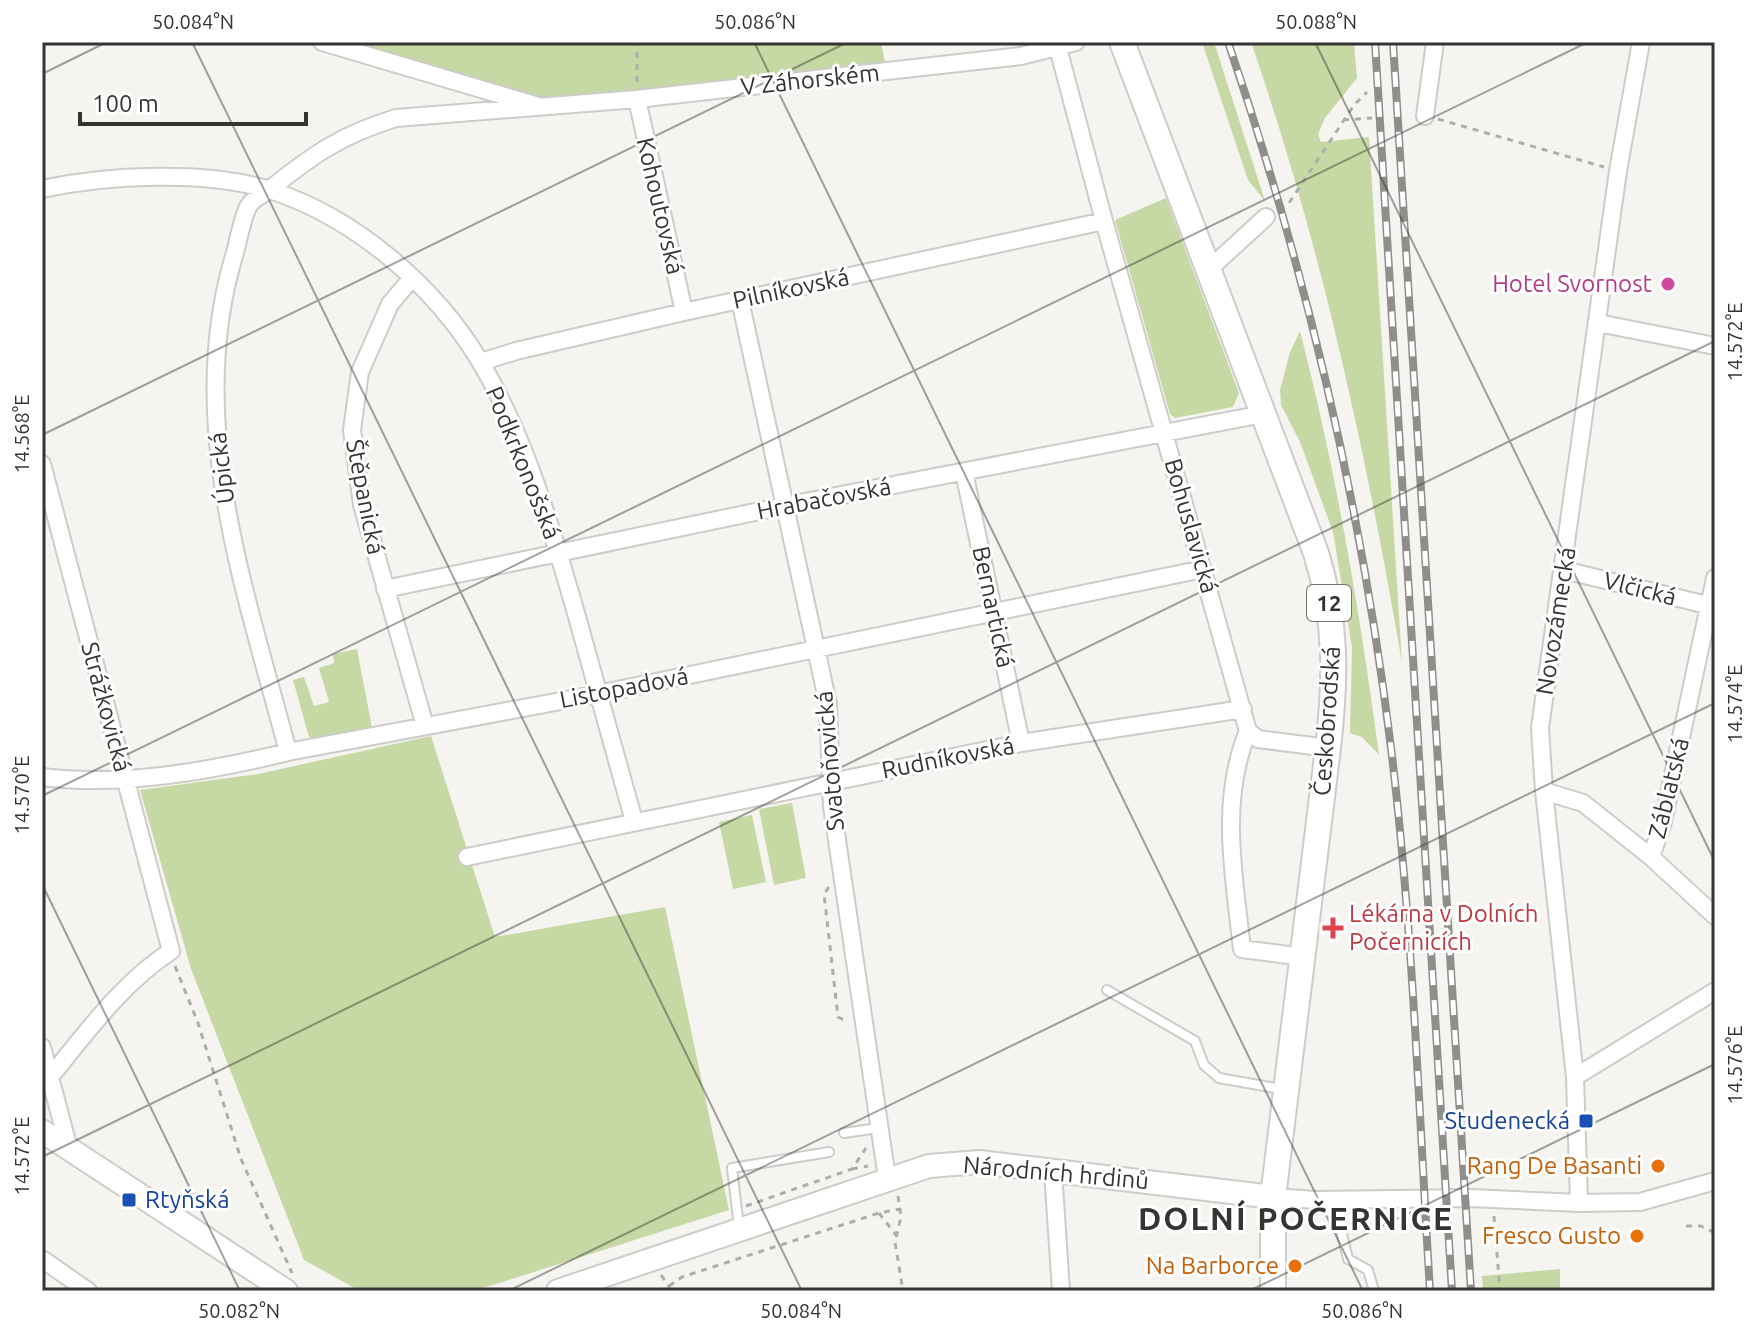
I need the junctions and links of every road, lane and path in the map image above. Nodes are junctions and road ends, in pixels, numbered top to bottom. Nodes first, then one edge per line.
1 (322, 42) edge
2 (637, 42) edge
3 (1076, 42) edge
4 (1122, 42) edge
5 (1435, 42) edge
6 (1641, 42) edge
7 (1058, 48) junction
8 (1367, 92) dead end
9 (637, 99) junction
10 (542, 107) junction
11 (1425, 116) joint
12 (1372, 118) dead end
13 (1343, 120) junction
14 (1618, 171) junction
15 (42, 189) edge
16 (269, 190) junction
17 (1266, 217) joint
18 (1104, 221) junction
19 (1208, 270) junction
20 (412, 278) junction
21 (740, 300) junction
22 (684, 312) junction
23 (1598, 323) junction
24 (1715, 346) edge
25 (481, 362) junction
26 (1263, 414) junction
27 (1164, 435) junction
28 (42, 464) edge
29 (964, 472) junction
30 (784, 506) junction
31 (558, 551) junction
32 (1203, 569) junction
33 (1564, 570) junction
34 (1715, 578) edge
35 (385, 589) junction
36 (1712, 607) edge
37 (994, 612) junction
38 (815, 649) junction
39 (598, 694) junction
40 (1243, 709) junction
41 (425, 726) junction
42 (1248, 731) junction
43 (1021, 743) junction
44 (1328, 748) junction
45 (288, 752) junction
46 (42, 777) edge
47 (125, 779) junction
48 (830, 782) junction
49 (1544, 791) junction
50 (634, 821) junction
51 (467, 857) dead end
52 (1651, 857) junction
53 (1715, 916) edge
54 (171, 951) junction
55 (1303, 957) junction
56 (1107, 990) dead end
57 (1715, 991) edge
58 (42, 1047) edge
59 (50, 1077) junction
60 (1575, 1077) junction
61 (1286, 1090) junction
62 (878, 1128) junction
63 (42, 1131) edge
64 (844, 1133) dead end
65 (872, 1148) dead end
66 (69, 1149) junction
67 (829, 1152) dead end
68 (872, 1157) dead end
69 (865, 1166) dead end
70 (852, 1169) junction
71 (1053, 1171) junction
72 (885, 1176) junction
73 (1715, 1181) edge
74 (1273, 1197) junction
75 (1334, 1200) junction
76 (1493, 1200) junction
77 (1579, 1203) junction
78 (900, 1209) junction
79 (879, 1213) junction
80 (738, 1219) junction
81 (1686, 1226) dead end
82 (1715, 1233) edge
83 (897, 1236) junction
84 (42, 1259) edge
85 (654, 1266) dead end
86 (290, 1284) edge
87 (669, 1288) edge
88 (88, 1291) edge
89 (558, 1291) edge
90 (903, 1291) edge
91 (1061, 1291) edge
92 (1273, 1291) edge
93 (1374, 1291) edge
94 (1500, 1291) edge

1 - 10 street, V Záhorském
2 - 9 path
3 - 7 street, V Záhorském
4 - 19 main road, Českobrodská / 12
5 - 11 street
6 - 14 street, Novozámecká
7 - 9 street, V Záhorském
7 - 18 street, Bohuslavická
8 - 13 path
9 - 10 street, V Záhorském
9 - 22 street, Kohoutovská
10 - 16 street, V Záhorském
11 - 14 path
12 - 13 path
13 - 17 path
14 - 23 street, Novozámecká
15 - 16 street, Podkrkonošská
16 - 20 street, Podkrkonošská
16 - 45 street, Úpická
17 - 19 street
18 - 21 street, Pilníkovská
18 - 27 street, Bohuslavická
19 - 26 main road, Českobrodská / 12
20 - 25 street, Podkrkonošská
20 - 35 street, Štěpanická
21 - 22 street, Pilníkovská
21 - 30 street, Svatoňovická
22 - 25 street, Pilníkovská
23 - 24 street
23 - 33 street, Novozámecká
25 - 31 street, Podkrkonošská
26 - 27 street, Hrabačovská
26 - 44 main road, Českobrodská / 12
27 - 29 street, Hrabačovská
27 - 32 street, Bohuslavická
28 - 47 street, Strážkovická
29 - 30 street, Hrabačovská
29 - 37 street, Bernartická
30 - 31 street, Hrabačovská
30 - 38 street, Svatoňovická
31 - 35 street, Hrabačovská
31 - 39 street, Podkrkonošská
32 - 37 street, Listopadová
32 - 40 street, Bohuslavická
33 - 36 street, Vlčická
33 - 49 street, Novozámecká
34 - 36 street, Záblatská
35 - 41 street, Štěpanická
36 - 52 street, Záblatská
37 - 38 street, Listopadová
37 - 43 street, Bernartická
38 - 39 street, Listopadová
38 - 48 street, Svatoňovická
39 - 41 street, Listopadová
39 - 50 street, Podkrkonošská
40 - 42 street, Bohuslavická
40 - 43 street, Rudníkovská
41 - 45 street, Listopadová
42 - 44 street
42 - 55 street, Bohuslavická
43 - 48 street, Rudníkovská
44 - 55 main road, Českobrodská / 12
45 - 47 street, Listopadová
46 - 47 street, Listopadová
47 - 54 street, Strážkovická
48 - 50 street, Rudníkovská
48 - 62 street, Svatoňovická
49 - 52 street
49 - 60 street, Novozámecká
50 - 51 street, Rudníkovská
52 - 53 street
54 - 59 street
54 - 86 path
55 - 61 main road, Českobrodská / 12
56 - 61 lane
57 - 60 street
58 - 59 street
59 - 66 street
60 - 77 street, Novozámecká
61 - 74 main road, Českobrodská / 12
62 - 64 lane
62 - 72 street, Svatoňovická
63 - 66 street
65 - 70 path
66 - 86 street
67 - 80 lane
68 - 72 path
69 - 70 path
70 - 80 path
71 - 72 street, Národních hrdinů
71 - 74 street, Národních hrdinů
71 - 91 street
72 - 78 path
72 - 80 street, Národních hrdinů
73 - 77 street, Národních hrdinů
74 - 75 street, Národních hrdinů
74 - 92 main road, Českobrodská / 12
75 - 76 street, Národních hrdinů
75 - 93 lane
76 - 77 street, Národních hrdinů
76 - 94 path
78 - 79 path
78 - 83 path
79 - 83 path
79 - 87 path
80 - 89 street, Národních hrdinů
81 - 82 path
83 - 90 path
84 - 88 street
85 - 87 path

